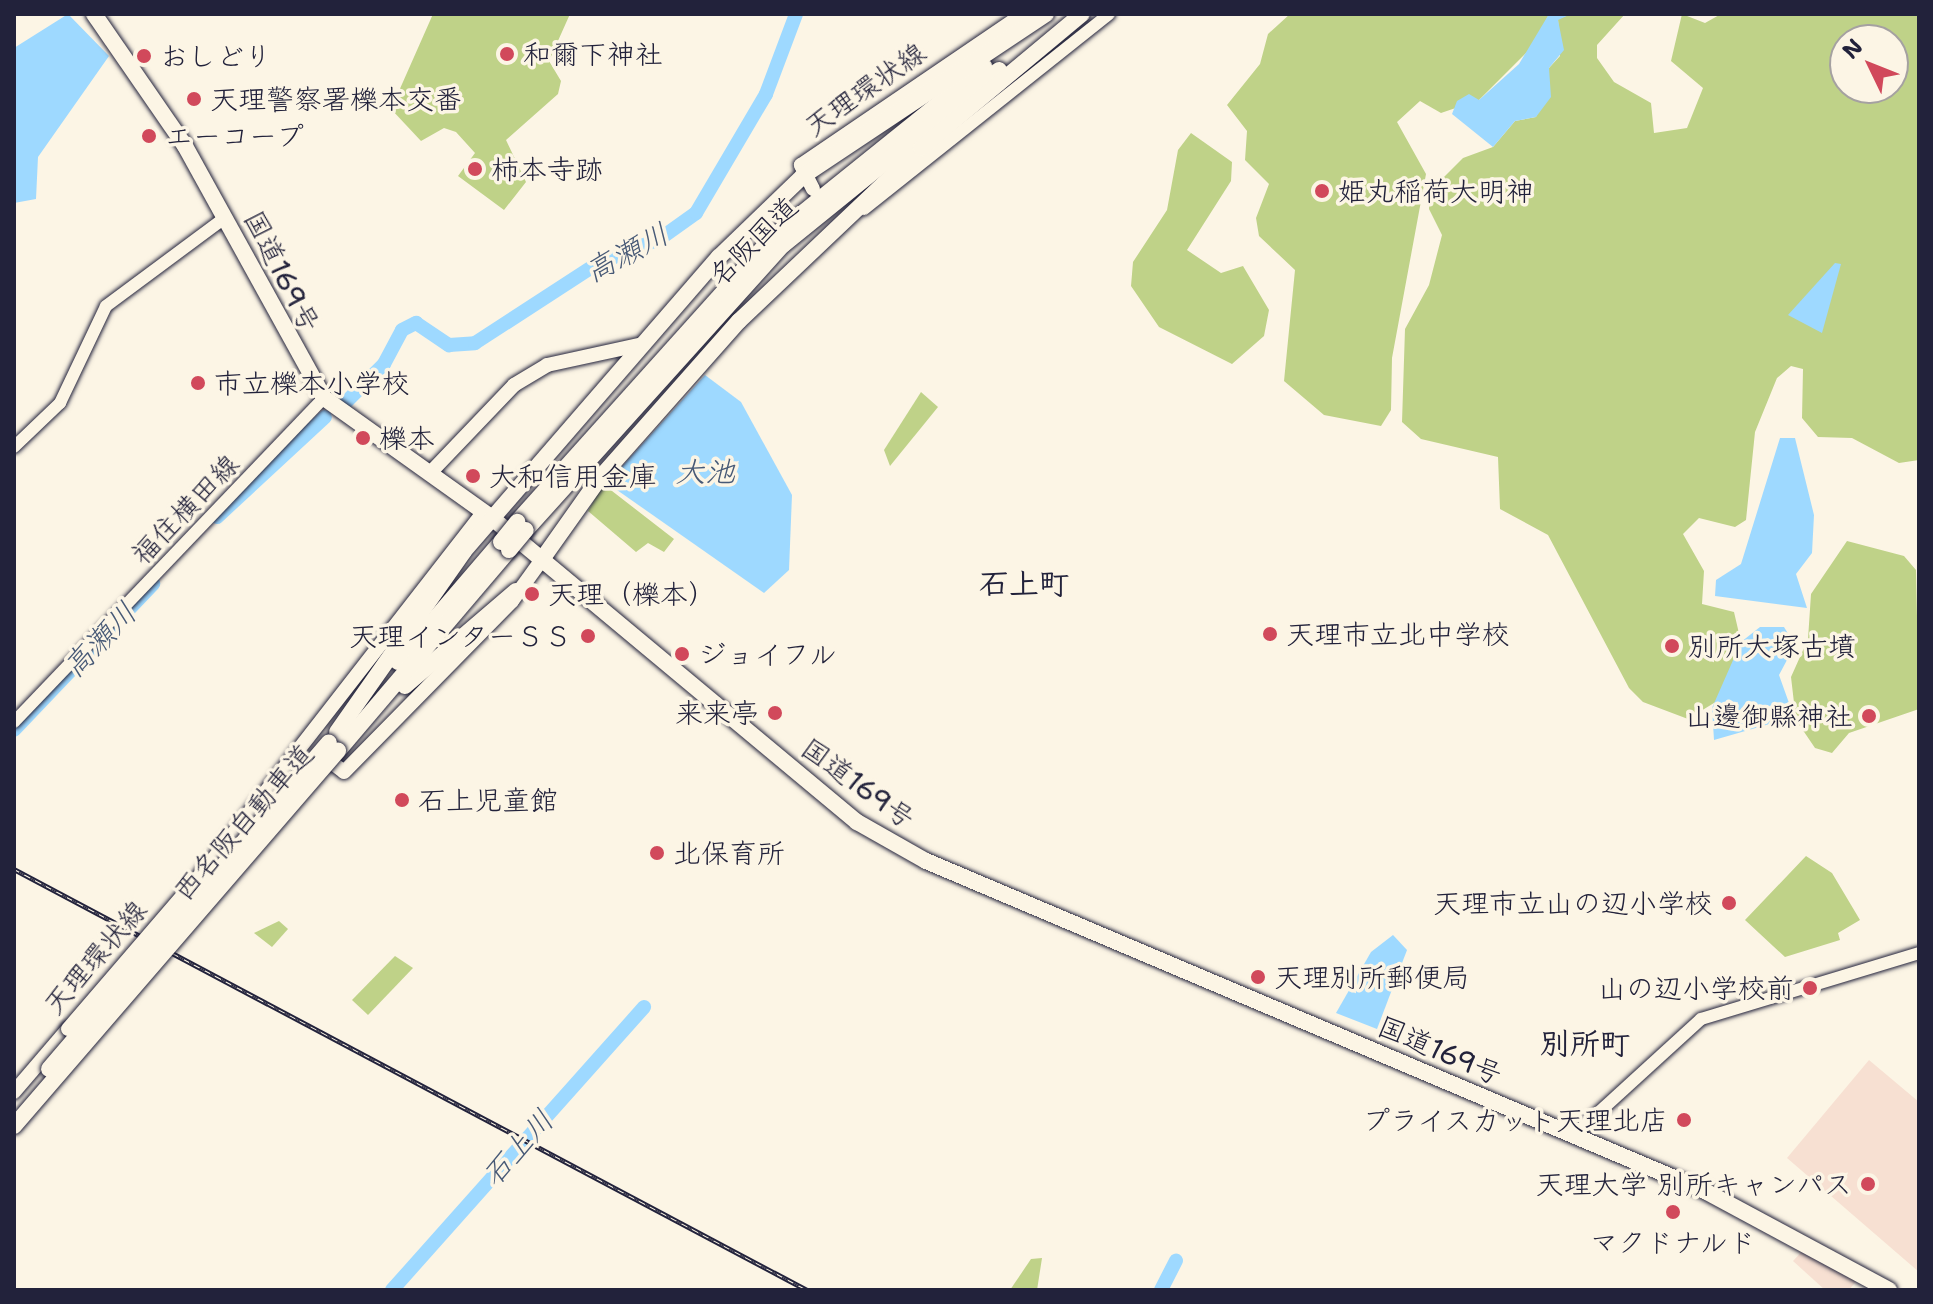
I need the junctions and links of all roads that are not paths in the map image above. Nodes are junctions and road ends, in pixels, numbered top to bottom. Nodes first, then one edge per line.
1 (94, 14) edge
2 (1023, 14) edge
3 (1046, 14) edge
4 (1055, 14) edge
5 (1075, 14) edge
6 (1082, 14) edge
7 (1109, 14) edge
8 (808, 183) junction
9 (838, 214) junction
10 (226, 217) junction
11 (643, 344) junction
12 (324, 398) junction
13 (14, 447) edge
14 (431, 472) junction
15 (488, 515) junction
16 (522, 526) junction
17 (505, 546) joint
18 (543, 558) junction
19 (516, 591) junction
20 (14, 722) edge
21 (338, 742) junction
22 (306, 744) junction
23 (1919, 953) edge
24 (14, 1092) edge
25 (14, 1109) edge
26 (14, 1126) edge
27 (1574, 1135) junction
28 (1889, 1290) edge

1 - 10 highway, 国道169号
2 - 8 main road, 天理環状線
3 - 8 highway
4 - 16 highway, 名阪国道
5 - 16 highway, 名阪国道
6 - 9 highway
7 - 9 main road
8 - 11 highway
9 - 18 highway
10 - 12 highway, 国道169号
10 - 13 main road
11 - 14 main road
11 - 15 highway
12 - 14 highway, 国道169号
12 - 20 main road, 福住横田線
14 - 15 highway, 国道169号
15 - 18 highway, 国道169号
15 - 21 highway
15 - 22 main road, 天理環状線
16 - 17 highway, 名阪国道, bridge
17 - 21 highway, 西名阪自動車道
18 - 19 main road
18 - 27 highway, 国道169号
19 - 21 highway
19 - 22 main road
21 - 25 highway, 西名阪自動車道, bridge
21 - 26 highway, 西名阪自動車道, bridge
22 - 24 main road, 天理環状線, bridge
23 - 27 main road
27 - 28 highway, 国道169号

